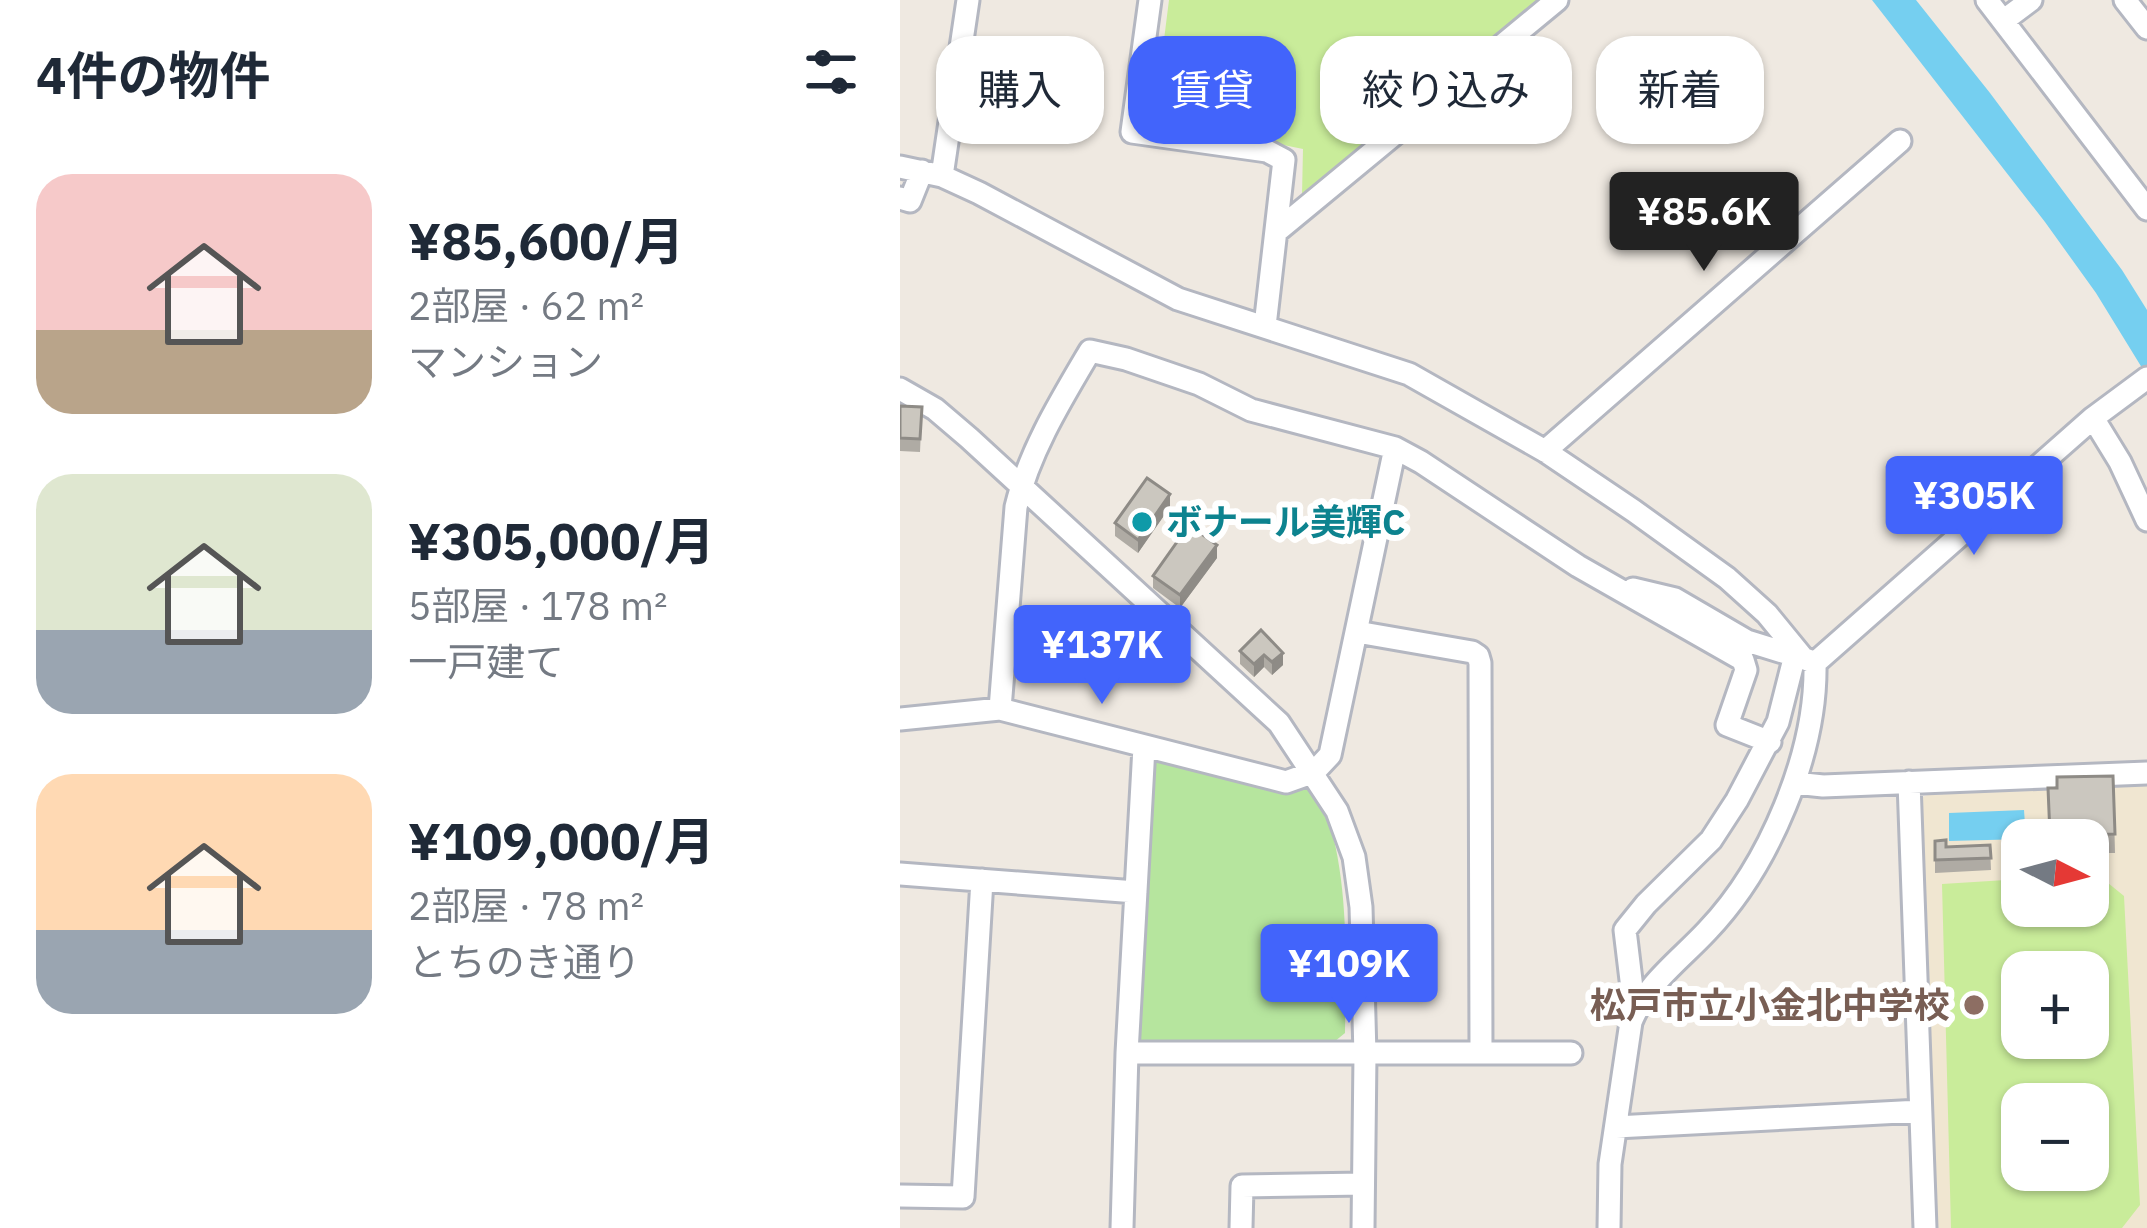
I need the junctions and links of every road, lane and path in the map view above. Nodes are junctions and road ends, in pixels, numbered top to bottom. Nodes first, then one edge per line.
1 (968, 0) edge
2 (1150, 0) edge
3 (1557, 0) edge
4 (1987, 0) edge
5 (2030, 0) edge
6 (2125, 0) edge
7 (2002, 21) junction
8 (2147, 28) edge
9 (1900, 141) dead end
10 (921, 171) edge
11 (900, 198) edge
12 (2147, 209) edge
13 (1276, 232) junction
14 (1265, 326) junction
15 (2147, 378) edge
16 (900, 388) edge
17 (2098, 415) junction
18 (1395, 448) junction
19 (1545, 451) junction
20 (1020, 488) junction
21 (2147, 520) edge
22 (1608, 583) junction
23 (1357, 632) junction
24 (1804, 659) junction
25 (1000, 709) junction
26 (900, 719) edge
27 (1770, 742) junction
28 (1144, 747) junction
29 (1314, 772) junction
30 (2147, 773) edge
31 (1909, 782) junction
32 (1795, 783) junction
33 (900, 874) edge
34 (982, 880) junction
35 (1136, 892) junction
36 (1638, 1005) junction
37 (1481, 1052) junction
38 (1127, 1053) junction
39 (1570, 1053) dead end
40 (1365, 1055) junction
41 (1920, 1111) junction
42 (1616, 1127) junction
43 (1363, 1184) junction
44 (900, 1196) edge
45 (1122, 1228) edge
46 (1241, 1228) edge
47 (1364, 1228) edge
48 (1609, 1228) edge
49 (1925, 1228) edge

1 - 10 street
2 - 13 street
3 - 13 street
4 - 7 street
5 - 7 street
6 - 8 street
7 - 12 street
9 - 19 street
10 - 11 street
10 - 14 street
13 - 14 street
14 - 19 street
15 - 17 street
16 - 20 street
17 - 21 street
17 - 24 street
18 - 20 street
18 - 22 street
18 - 23 street
19 - 24 street
20 - 25 street
20 - 29 street
22 - 24 street
22 - 27 street
23 - 29 street
23 - 37 street
24 - 27 street
24 - 32 street
25 - 26 street
25 - 28 street
27 - 36 street
28 - 29 street
28 - 35 street
29 - 40 street
30 - 31 street
31 - 32 street
31 - 41 street
32 - 36 street
33 - 34 street
34 - 35 street
34 - 44 street
35 - 38 street
36 - 42 street
37 - 39 street
37 - 40 street
38 - 40 street
38 - 45 street
40 - 43 street
41 - 42 street
41 - 49 street
42 - 48 street
43 - 46 street
43 - 47 street

